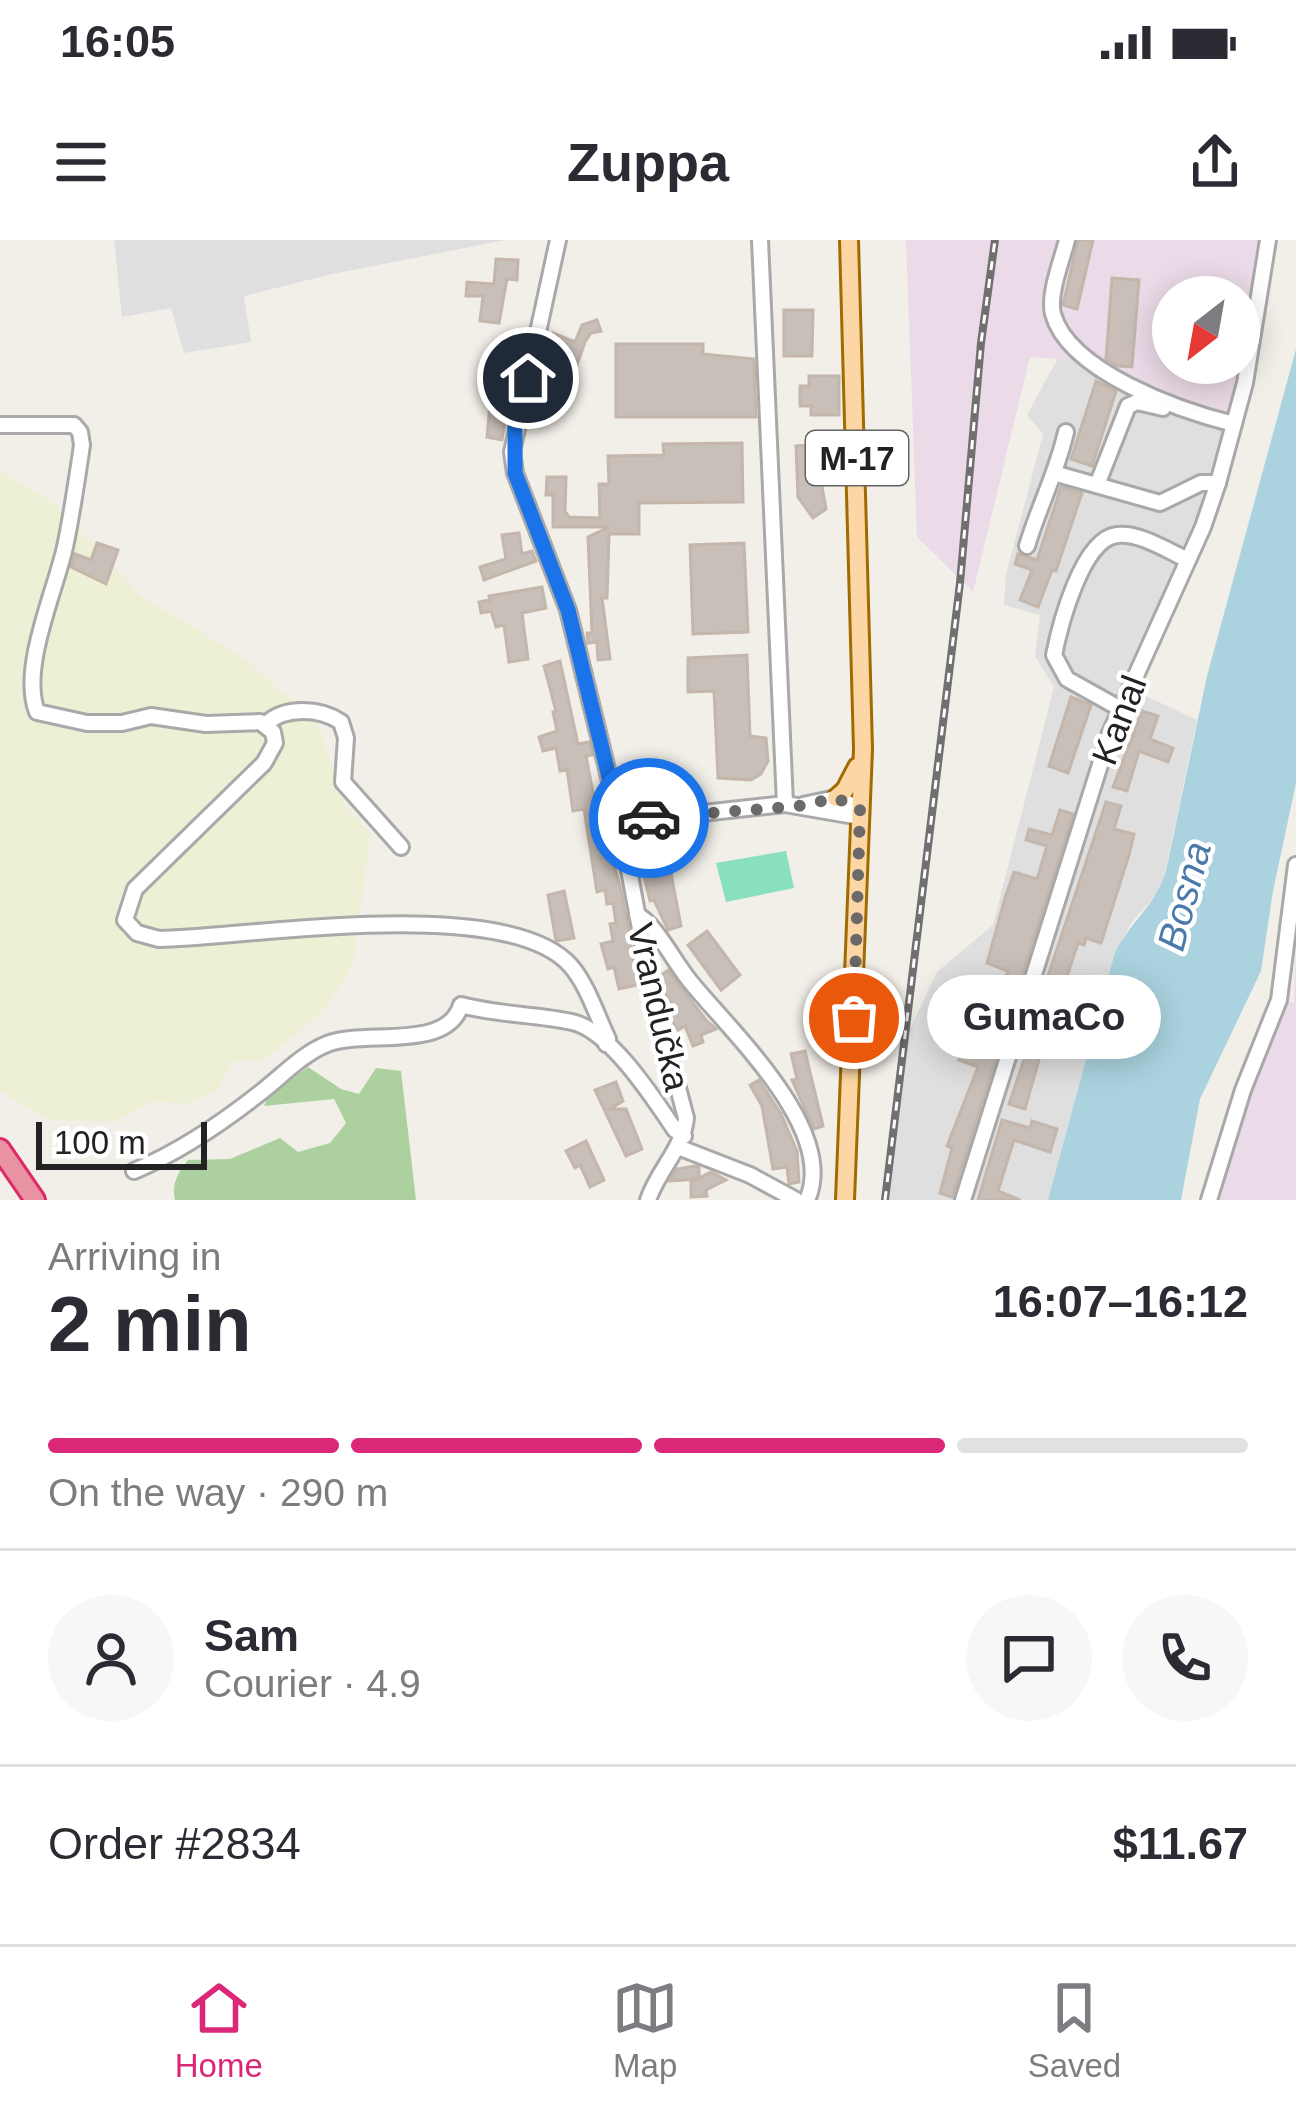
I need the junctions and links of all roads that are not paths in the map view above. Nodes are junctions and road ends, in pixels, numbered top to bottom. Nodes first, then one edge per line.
1 (558, 240) edge
2 (760, 240) edge
3 (849, 240) edge
4 (1067, 240) edge
5 (1268, 240) edge
6 (1173, 407) junction
7 (1234, 424) junction
8 (0, 425) edge
9 (1066, 433) dead end
10 (1057, 474) junction
11 (1218, 483) junction
12 (1097, 485) junction
13 (1027, 546) dead end
14 (1188, 560) junction
15 (1119, 708) junction
16 (266, 724) junction
17 (863, 749) junction
18 (836, 798) junction
19 (792, 805) junction
20 (860, 813) junction
21 (620, 822) junction
22 (401, 847) dead end
23 (1296, 865) edge
24 (637, 915) junction
25 (606, 1044) junction
26 (681, 1142) junction
27 (0, 1149) edge
28 (134, 1171) dead end
29 (34, 1200) edge
30 (648, 1200) edge
31 (796, 1200) edge
32 (807, 1200) edge
33 (845, 1200) edge
34 (963, 1200) edge
35 (1209, 1200) edge

1 - 21 street, Vrandučka
2 - 19 street
3 - 17 main road, M-17
4 - 6 street
5 - 7 street, Kanal
6 - 7 street
6 - 12 street
7 - 11 street, Kanal
8 - 16 street
9 - 10 street
10 - 12 street
10 - 13 street
11 - 12 street
11 - 14 street, Kanal
14 - 15 street, Kanal
14 - 15 street
15 - 34 street, Kanal
16 - 22 street
16 - 25 street
17 - 18 main road
17 - 20 main road, M-17
18 - 19 street
18 - 20 street
19 - 20 street
19 - 21 street
20 - 33 main road, M-17
21 - 24 street, Vrandučka
23 - 35 street
24 - 26 street, Vrandučka
24 - 32 street
25 - 26 street
25 - 28 street
26 - 30 street
26 - 31 street
27 - 29 highway

